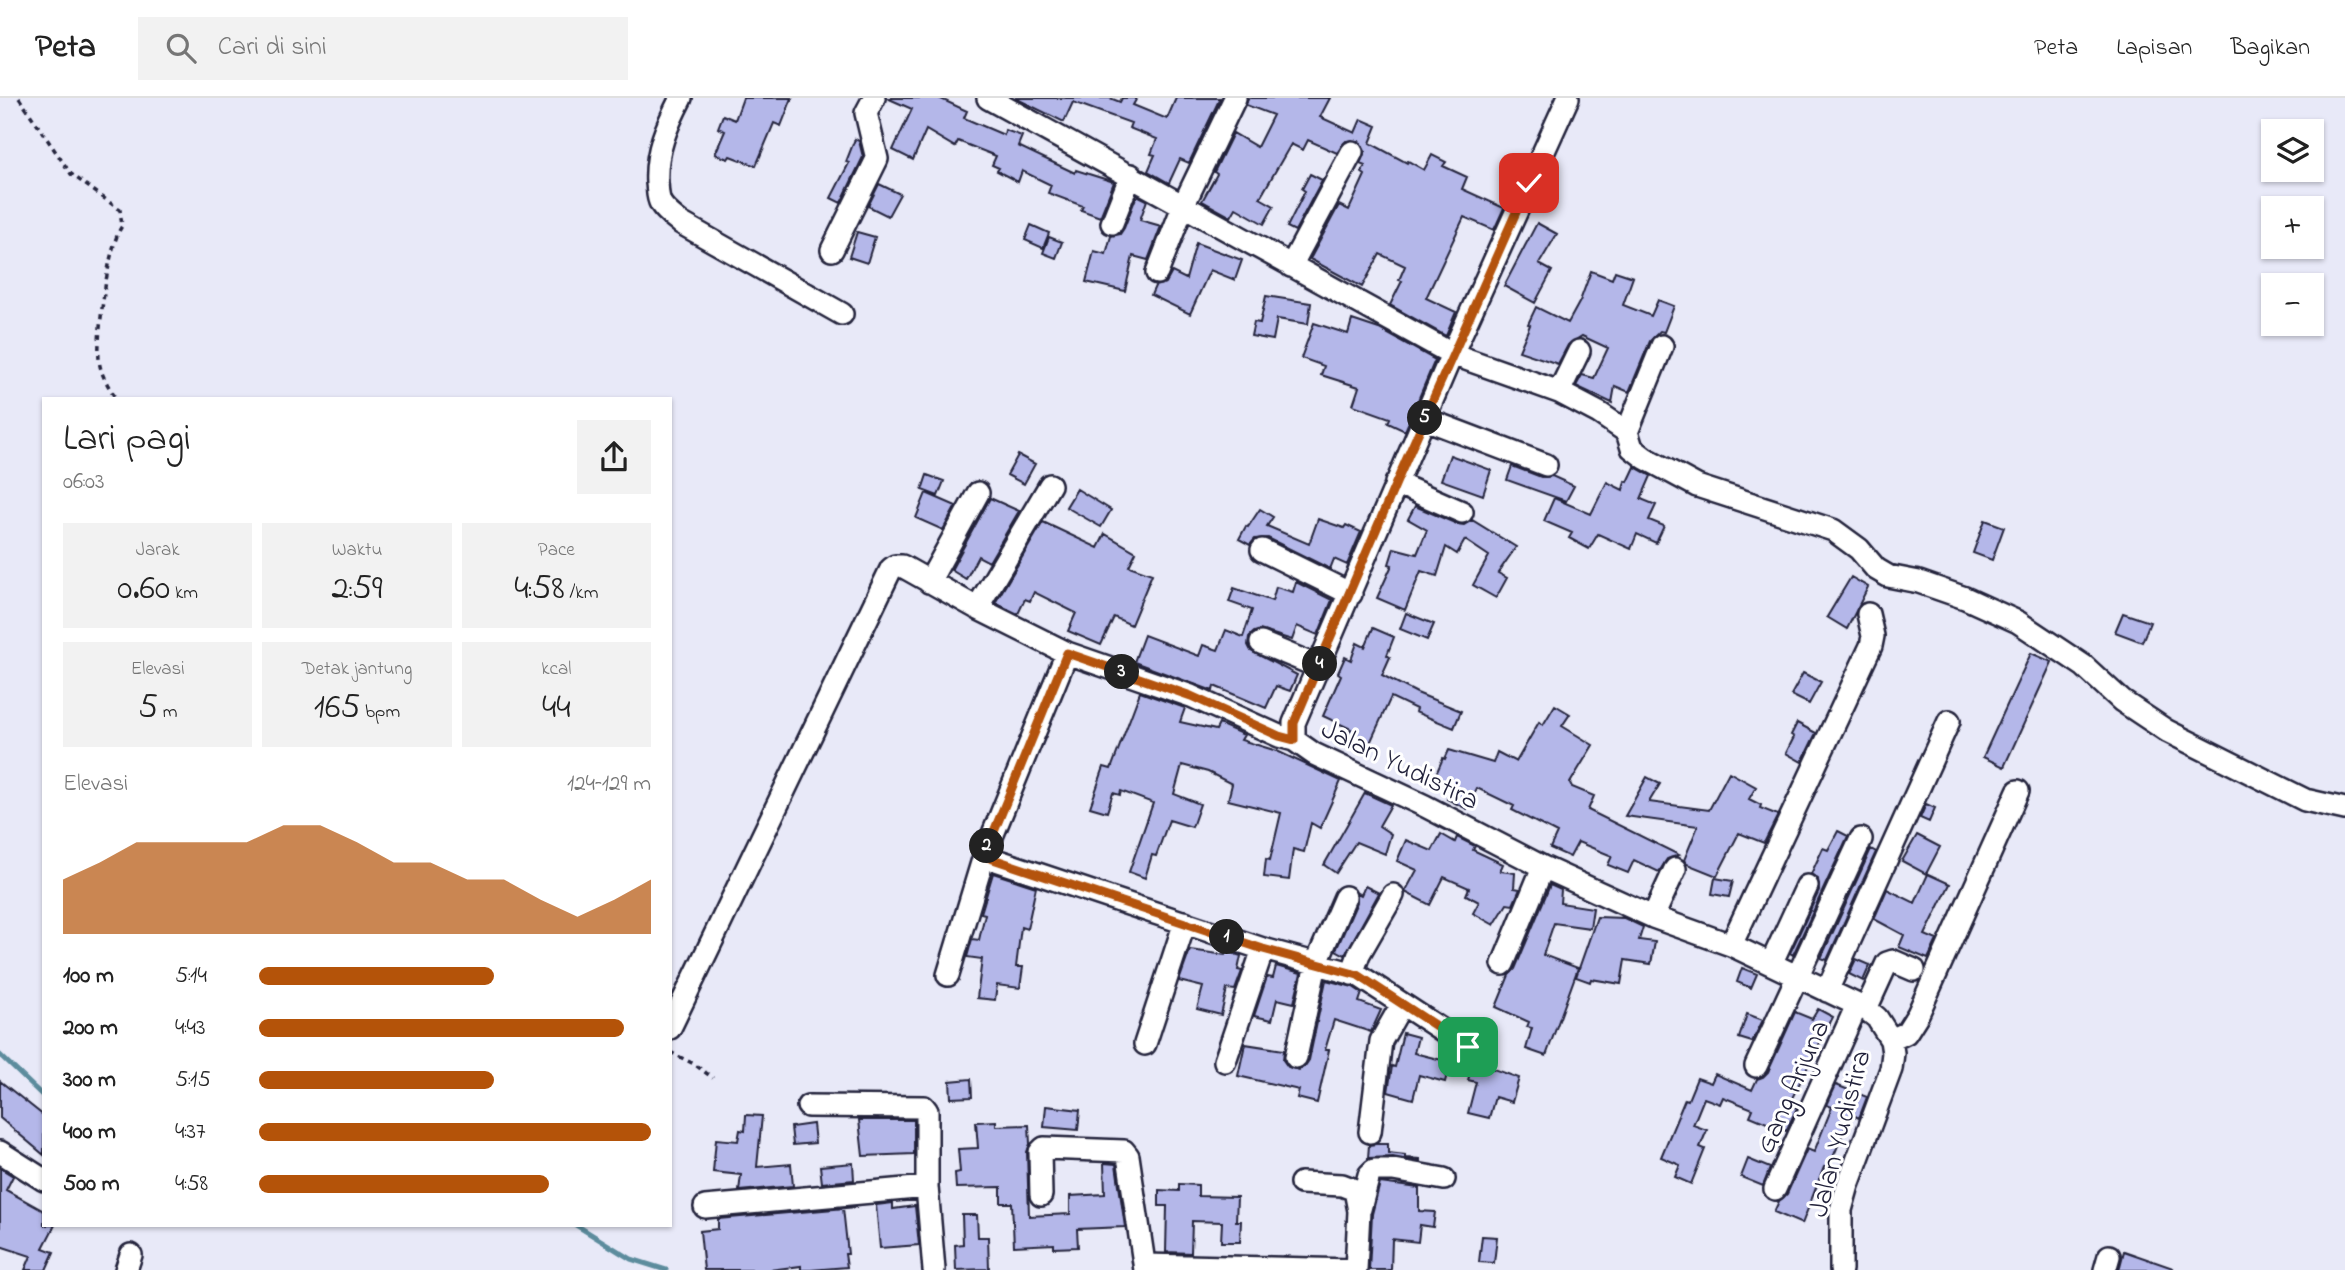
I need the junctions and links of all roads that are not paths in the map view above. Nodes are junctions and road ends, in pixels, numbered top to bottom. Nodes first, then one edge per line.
1 (681, 98) edge
2 (874, 98) edge
3 (988, 98) edge
4 (1235, 98) edge
5 (1567, 98) edge
6 (1352, 152) dead end
7 (1131, 175) junction
8 (1184, 204) junction
9 (1112, 223) dead end
10 (832, 250) dead end
11 (1291, 266) junction
12 (1157, 273) dead end
13 (842, 314) dead end
14 (1662, 346) dead end
15 (1580, 351) dead end
16 (1452, 354) junction
17 (1559, 392) junction
18 (1425, 419) junction
19 (1627, 432) junction
20 (1545, 465) dead end
21 (1396, 483) junction
22 (1050, 485) dead end
23 (978, 493) dead end
24 (1462, 512) dead end
25 (1262, 550) dead end
26 (929, 582) junction
27 (1350, 594) junction
28 (977, 608) junction
29 (1868, 614) dead end
30 (1261, 643) dead end
31 (1067, 653) junction
32 (1319, 667) junction
33 (1949, 721) dead end
34 (1294, 740) junction
35 (2018, 791) dead end
36 (2345, 809) edge
37 (1861, 839) dead end
38 (984, 856) junction
39 (1543, 867) junction
40 (1675, 869) dead end
41 (1807, 886) dead end
42 (1393, 895) dead end
43 (1345, 897) dead end
44 (1653, 917) junction
45 (1185, 922) junction
46 (1731, 945) junction
47 (1263, 949) junction
48 (1316, 964) junction
49 (1503, 964) dead end
50 (1771, 964) junction
51 (1914, 970) dead end
52 (1352, 974) junction
53 (948, 975) dead end
54 (1797, 976) junction
55 (1827, 991) junction
56 (1402, 1004) junction
57 (1861, 1007) junction
58 (672, 1024) edge
59 (1891, 1040) junction
60 (1145, 1044) dead end
61 (1468, 1047) dead end
62 (1296, 1057) dead end
63 (1225, 1061) dead end
64 (1756, 1066) dead end
65 (808, 1106) dead end
66 (1370, 1132) dead end
67 (0, 1152) edge
68 (42, 1179) edge
69 (1444, 1179) dead end
70 (1301, 1183) dead end
71 (927, 1187) junction
72 (1775, 1189) dead end
73 (1041, 1195) dead end
74 (705, 1207) dead end
75 (1359, 1212) junction
76 (1145, 1267) edge
77 (934, 1270) edge
78 (1354, 1270) edge
79 (1840, 1270) edge

1 - 13 street
2 - 10 street
3 - 7 street
4 - 8 street
5 - 16 street, Jalan Yudistira
6 - 11 street
7 - 8 street
7 - 9 street
8 - 11 street
8 - 12 street
11 - 16 street
14 - 19 street
15 - 17 street
16 - 17 street
16 - 18 street, Jalan Yudistira
17 - 19 street
18 - 20 street
18 - 21 street, Jalan Yudistira
19 - 36 street
21 - 24 street
21 - 27 street, Jalan Yudistira
22 - 28 street
23 - 26 street
25 - 27 street
26 - 28 street
26 - 58 street
27 - 32 street, Jalan Yudistira
28 - 31 street
29 - 46 street
30 - 32 street
31 - 34 street
31 - 38 street
32 - 34 street, Jalan Yudistira
33 - 55 street
34 - 39 street, Jalan Yudistira
35 - 59 street
37 - 54 street
38 - 45 street
38 - 53 street
39 - 44 street, Jalan Yudistira
39 - 49 street
40 - 44 street
41 - 50 street
42 - 52 street
43 - 48 street
44 - 46 street, Jalan Yudistira
45 - 47 street
45 - 60 street
46 - 50 street, Jalan Yudistira
47 - 48 street
47 - 63 street
48 - 52 street
48 - 62 street
50 - 54 street, Jalan Yudistira
51 - 57 street, Gang Arjuna
52 - 56 street
54 - 55 street, Jalan Yudistira
54 - 64 street
55 - 57 street, Jalan Yudistira
56 - 61 street
56 - 66 street
57 - 59 street, Jalan Yudistira
57 - 72 street, Gang Arjuna
59 - 79 street, Jalan Yudistira
65 - 71 street
67 - 68 street
69 - 75 street
70 - 75 street
71 - 74 street
71 - 77 street
73 - 76 street
75 - 78 street
76 - 78 street

